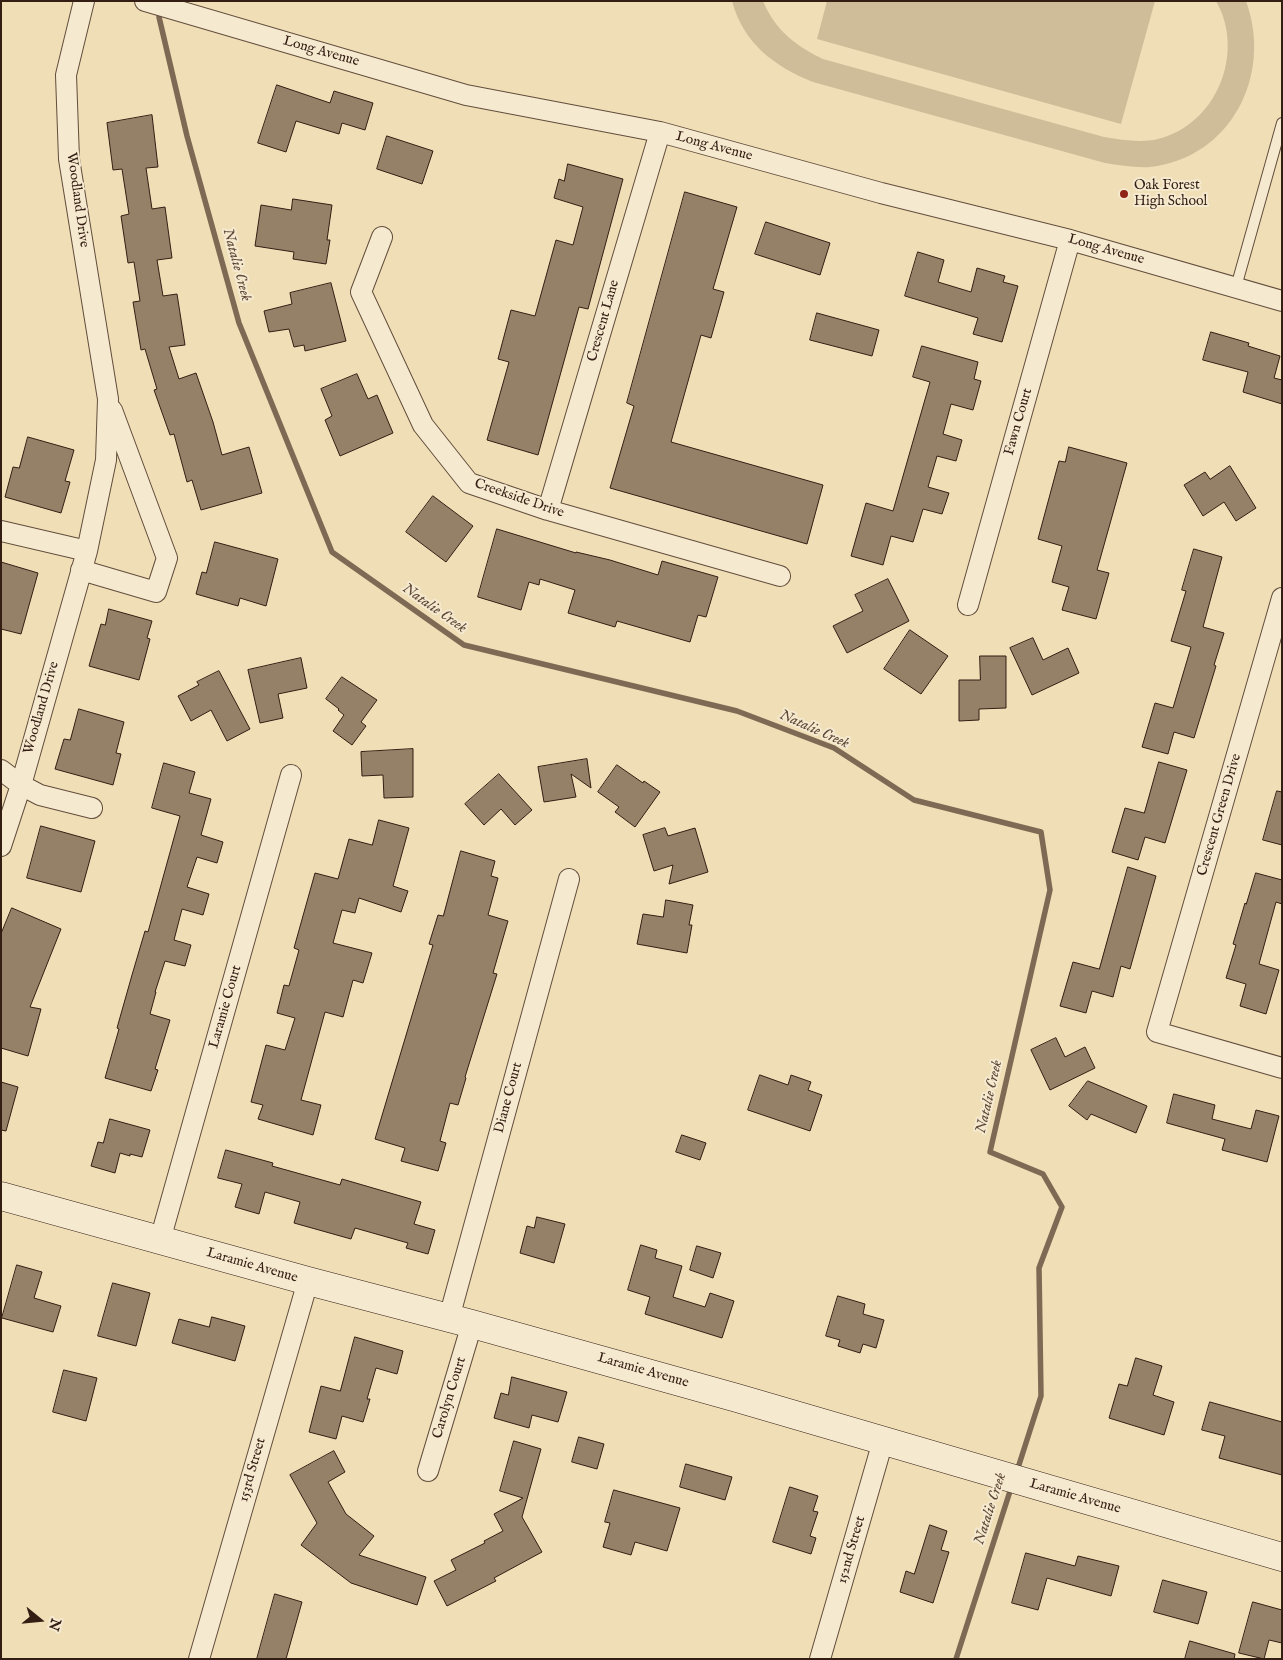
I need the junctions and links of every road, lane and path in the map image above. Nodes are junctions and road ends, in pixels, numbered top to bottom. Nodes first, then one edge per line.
1 (84, 1) edge
2 (145, 1) edge
3 (1282, 123) edge
4 (660, 132) junction
5 (382, 237) dead end
6 (1070, 240) junction
7 (1236, 287) junction
8 (1282, 300) edge
9 (108, 399) junction
10 (548, 510) junction
11 (1, 531) edge
12 (84, 561) junction
13 (780, 576) dead end
14 (1282, 598) edge
15 (968, 605) dead end
16 (1, 770) edge
17 (292, 775) dead end
18 (21, 785) junction
19 (92, 808) dead end
20 (1, 846) edge
21 (569, 878) dead end
22 (1282, 1068) edge
23 (1, 1196) edge
24 (160, 1240) junction
25 (308, 1281) junction
26 (461, 1321) junction
27 (884, 1441) junction
28 (428, 1471) dead end
29 (1282, 1557) edge
30 (199, 1659) edge
31 (820, 1659) edge

1 - 9 street, Woodland Drive
2 - 4 street, Long Avenue
3 - 7 lane
4 - 6 street, Long Avenue
4 - 10 street, Crescent Lane
5 - 10 street, Creekside Drive
6 - 7 street, Long Avenue
6 - 15 street, Fawn Court
7 - 8 street, Long Avenue
9 - 12 street, Woodland Drive
9 - 12 street, Woodland Drive
10 - 13 street, Creekside Drive
11 - 12 street
12 - 18 street, Woodland Drive
14 - 22 street, Crescent Green Drive
16 - 18 street
17 - 24 street, Laramie Court
18 - 19 street
18 - 20 street, Woodland Drive
21 - 26 street, Diane Court
23 - 24 street, Laramie Avenue
24 - 25 street, Laramie Avenue
25 - 26 street, Laramie Avenue
25 - 30 street, 153rd Street
26 - 27 street, Laramie Avenue
26 - 28 street, Carolyn Court
27 - 29 street, Laramie Avenue
27 - 31 street, 152nd Street

